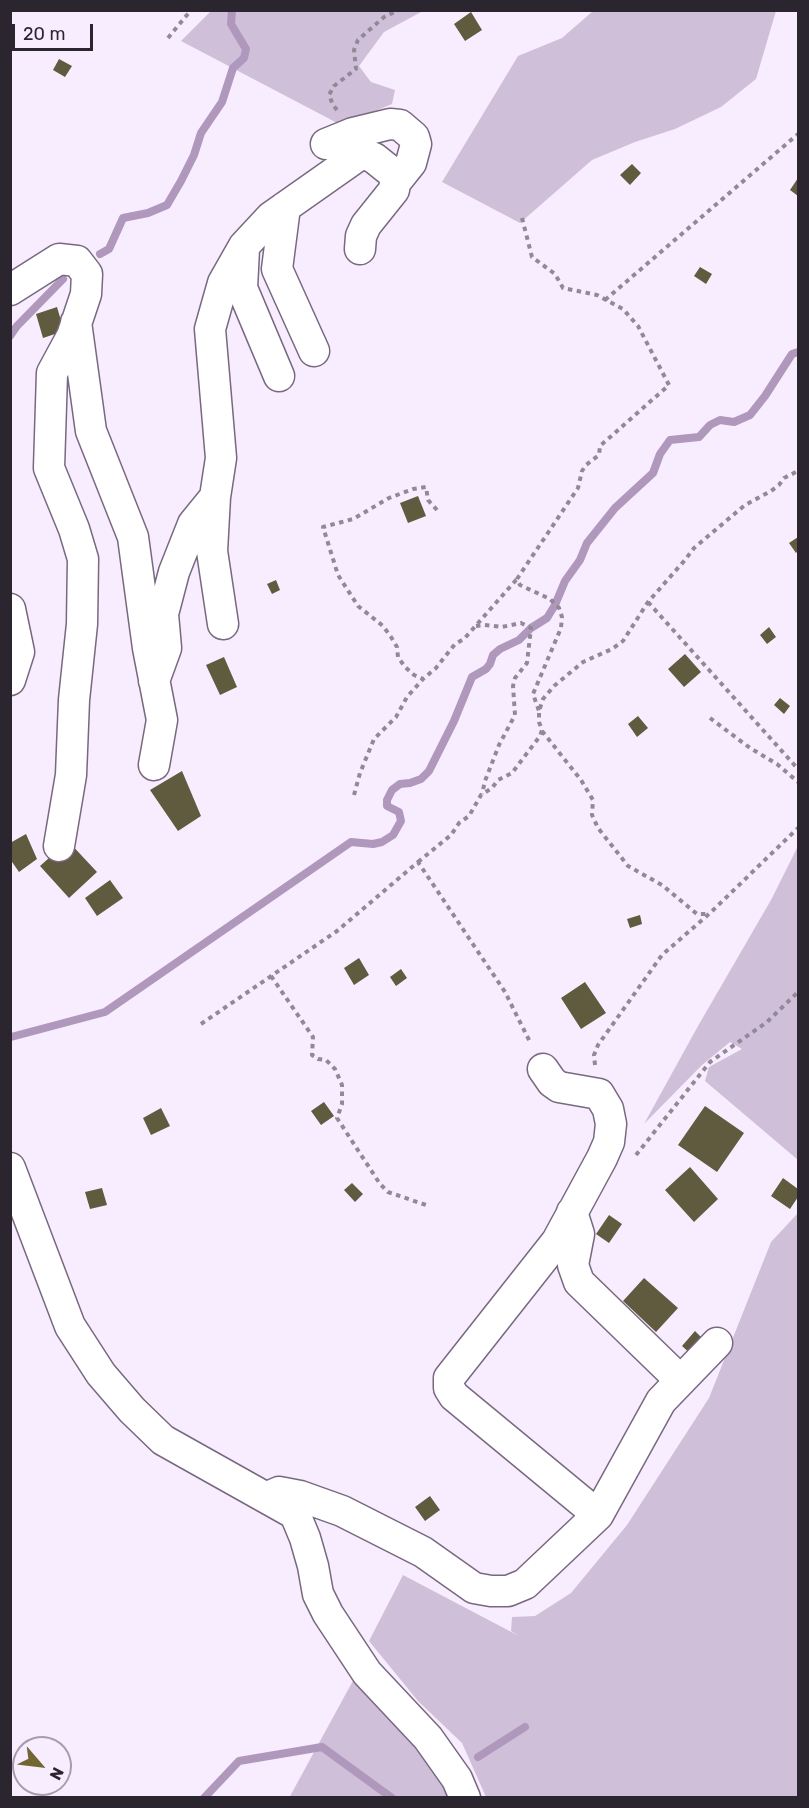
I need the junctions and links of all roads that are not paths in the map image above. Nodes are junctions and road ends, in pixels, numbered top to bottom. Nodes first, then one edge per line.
1 (326, 144) dead end
2 (396, 183) junction
3 (285, 207) junction
4 (244, 246) junction
5 (360, 249) dead end
6 (10, 290) edge
7 (76, 322) junction
8 (314, 351) dead end
9 (279, 376) dead end
10 (215, 497) junction
11 (10, 609) edge
12 (223, 624) dead end
13 (10, 680) edge
14 (154, 681) junction
15 (154, 765) dead end
16 (59, 846) dead end
17 (543, 1069) road end
18 (10, 1167) edge
19 (571, 1211) junction
20 (717, 1343) dead end
21 (680, 1380) junction
22 (267, 1497) junction
23 (598, 1515) junction
24 (465, 1797) edge

1 - 2 street
2 - 3 street
2 - 5 street
3 - 4 street
3 - 8 street
4 - 9 street
4 - 10 street
6 - 7 street
7 - 14 street
7 - 16 street
10 - 12 street
10 - 14 street
11 - 13 street
14 - 15 street
17 - 19 street
18 - 22 street
19 - 21 street
19 - 23 street
20 - 21 street
21 - 23 street
22 - 23 street
22 - 24 street

